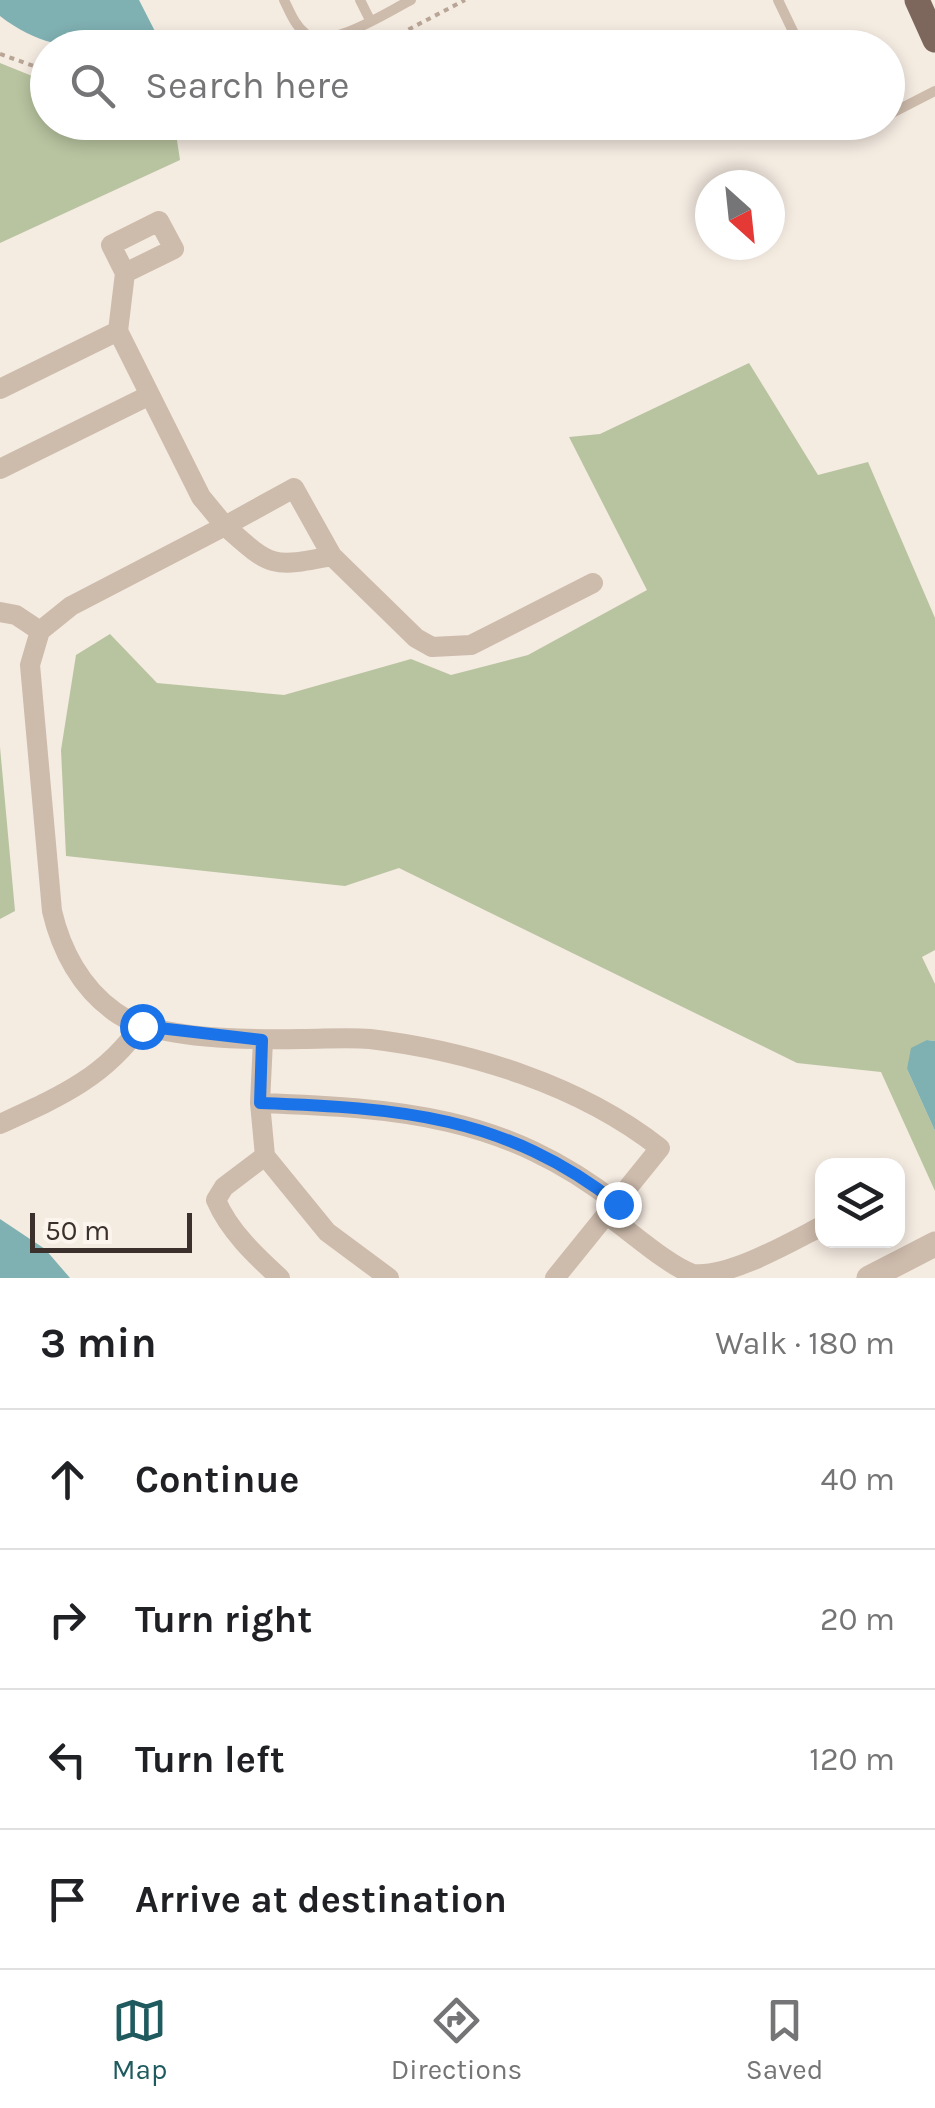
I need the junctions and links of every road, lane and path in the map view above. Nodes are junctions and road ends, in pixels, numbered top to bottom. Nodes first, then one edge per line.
1 (284, 0) edge
2 (360, 0) edge
3 (411, 0) edge
4 (465, 0) edge
5 (778, 0) edge
6 (917, 0) edge
7 (370, 20) junction
8 (304, 30) edge
9 (348, 30) edge
10 (408, 30) edge
11 (793, 30) edge
12 (935, 40) edge
13 (0, 54) edge
14 (30, 65) edge
15 (935, 90) edge
16 (905, 107) edge
17 (125, 273) dead end
18 (118, 331) junction
19 (0, 389) edge
20 (150, 395) junction
21 (0, 468) edge
22 (225, 526) junction
23 (332, 556) junction
24 (593, 583) dead end
25 (0, 612) edge
26 (40, 631) junction
27 (142, 1026) junction
28 (262, 1040) junction
29 (260, 1103) junction
30 (0, 1124) edge
31 (265, 1156) junction
32 (613, 1210) junction
33 (815, 1230) edge
34 (935, 1244) edge
35 (561, 1276) edge
36 (280, 1278) edge
37 (389, 1278) edge
38 (869, 1278) edge

1 - 8 lane
2 - 7 lane
3 - 7 lane
4 - 10 path
5 - 11 lane
6 - 12 main road
7 - 9 lane
13 - 14 path
15 - 16 lane
17 - 18 street
18 - 19 street
18 - 20 street
20 - 21 street
20 - 22 street
22 - 23 street
22 - 23 street
22 - 26 street
23 - 24 street
25 - 26 street
26 - 27 street
27 - 28 street
27 - 30 street
28 - 29 street
28 - 32 street
29 - 31 street
29 - 32 street
31 - 36 street
31 - 37 street
32 - 33 street
32 - 35 street
34 - 38 street

